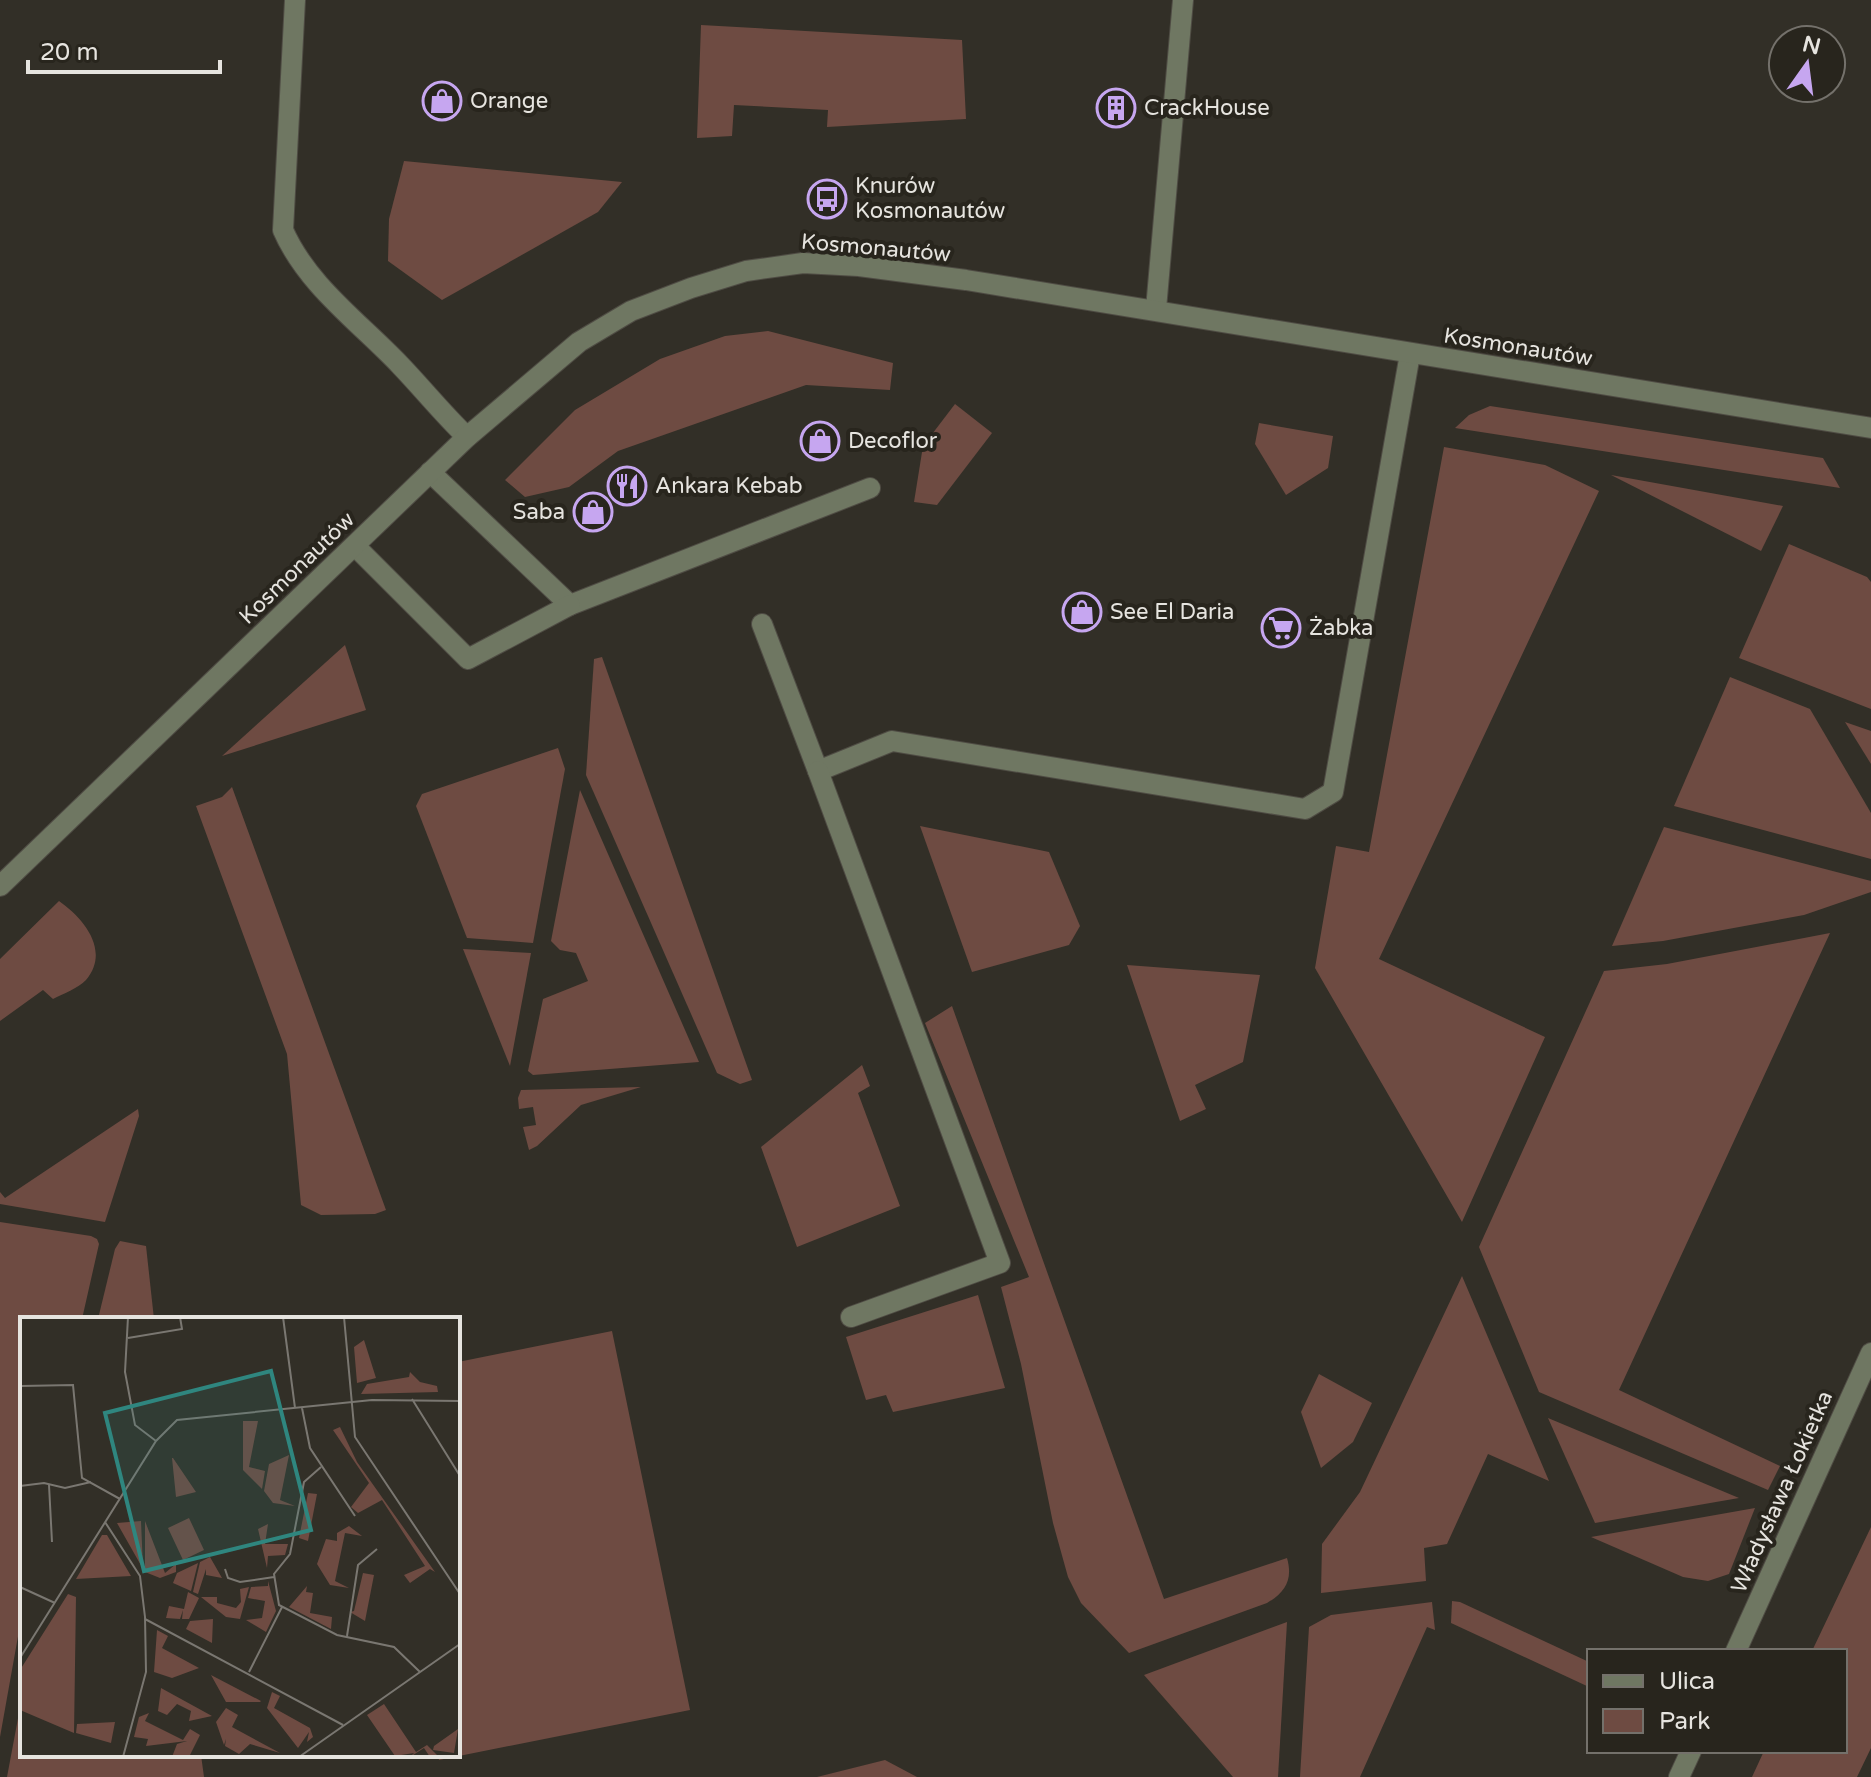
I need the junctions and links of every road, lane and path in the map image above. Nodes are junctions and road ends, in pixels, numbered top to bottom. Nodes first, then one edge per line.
1 (295, 0) edge
2 (1183, 0) edge
3 (1156, 309) junction
4 (1410, 354) junction
5 (1871, 428) edge
6 (467, 437) junction
7 (430, 472) junction
8 (870, 488) dead end
9 (355, 546) junction
10 (570, 605) junction
11 (762, 624) dead end
12 (818, 771) junction
13 (0, 886) edge
14 (851, 1317) dead end
15 (1871, 1353) edge
16 (1737, 1649) edge
17 (1690, 1753) edge
18 (1679, 1777) edge

1 - 6 street
2 - 3 street
3 - 4 street, Kosmonautów
3 - 6 street, Kosmonautów
4 - 5 street, Kosmonautów
4 - 12 street
6 - 7 street, Kosmonautów
7 - 9 street, Kosmonautów
7 - 10 street
8 - 10 street
9 - 10 street
9 - 13 street, Kosmonautów
11 - 12 street
12 - 14 street
15 - 16 street, Władysława Łokietka
17 - 18 street

